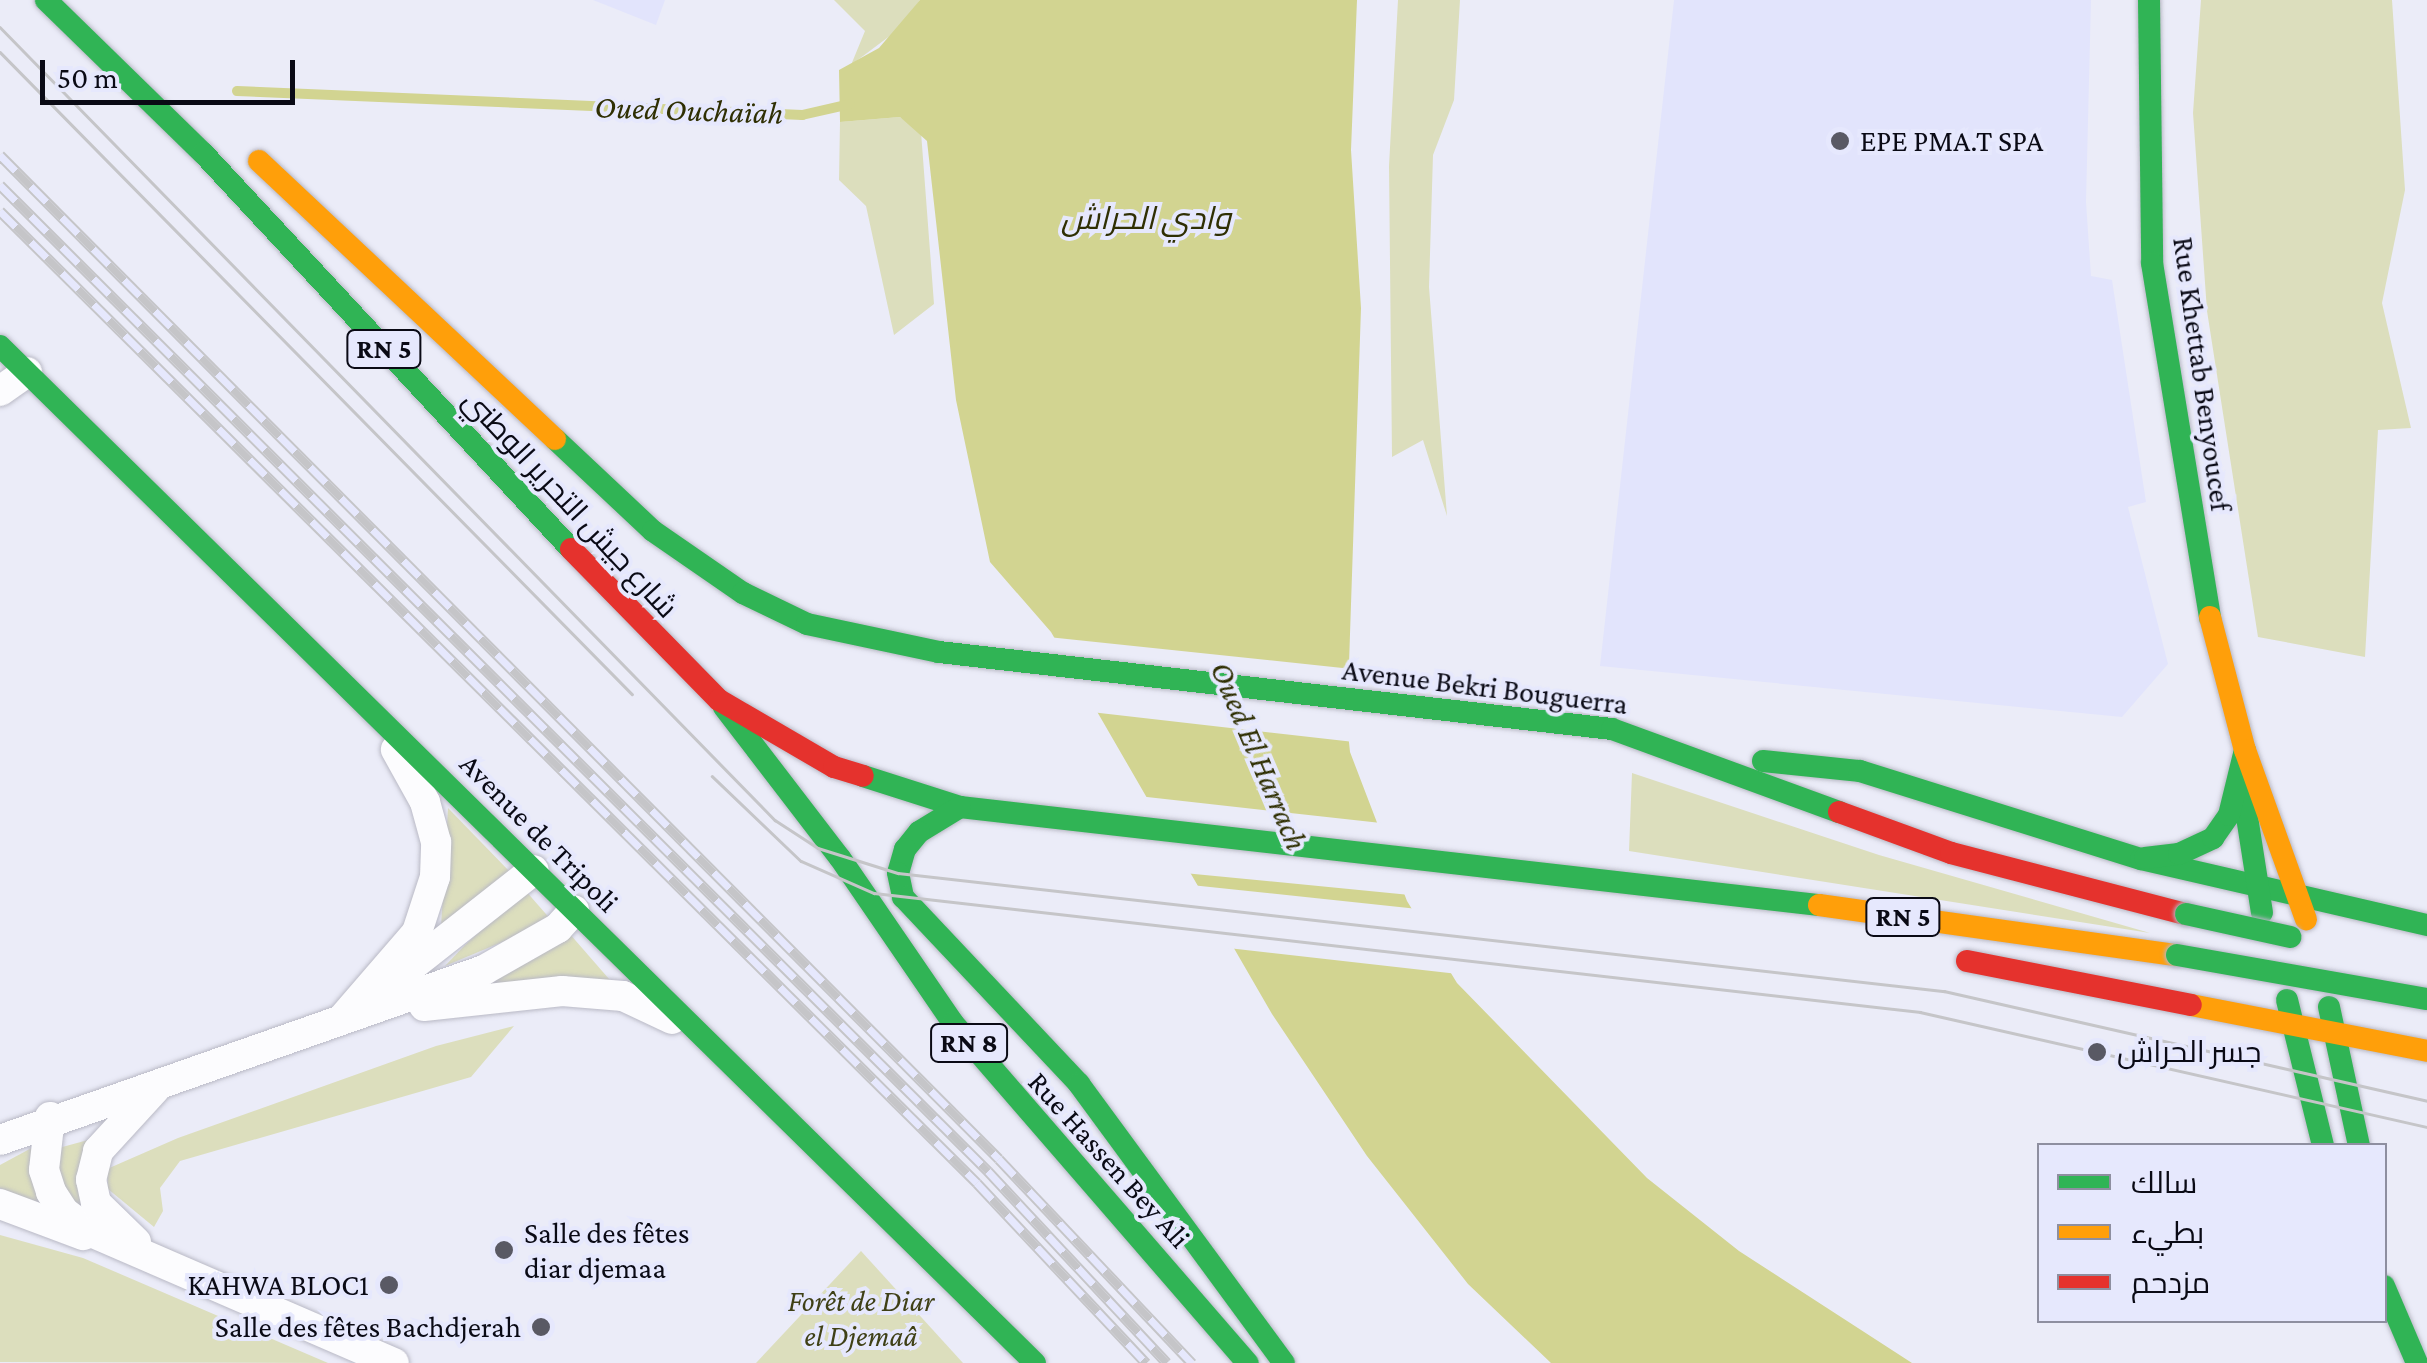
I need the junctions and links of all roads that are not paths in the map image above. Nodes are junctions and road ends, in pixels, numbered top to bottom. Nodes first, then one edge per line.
1 (46, 0) edge
2 (2149, 0) edge
3 (236, 138) dead end
4 (0, 346) edge
5 (28, 372) junction
6 (0, 391) edge
7 (807, 624) joint
8 (719, 700) junction
9 (378, 716) junction
10 (2244, 750) junction
11 (1691, 753) junction
12 (960, 806) junction
13 (2141, 859) junction
14 (534, 870) junction
15 (1628, 879) junction
16 (2256, 886) junction
17 (2300, 895) junction
18 (574, 910) junction
19 (2427, 925) edge
20 (1834, 934) dead end
21 (2312, 940) dead end
22 (1941, 956) dead end
23 (1995, 966) junction
24 (2427, 999) edge
25 (2287, 1000) junction
26 (342, 1019) junction
27 (2294, 1027) junction
28 (696, 1030) junction
29 (2337, 1035) junction
30 (2427, 1052) edge
31 (163, 1082) junction
32 (50, 1117) junction
33 (0, 1140) edge
34 (2321, 1143) edge
35 (2358, 1143) edge
36 (0, 1204) edge
37 (162, 1262) junction
38 (2387, 1293) edge
39 (394, 1363) edge
40 (1035, 1363) edge
41 (1248, 1363) edge
42 (1284, 1363) edge
43 (2417, 1363) edge

1 - 8 main road, شارع جيش التحرير الوطني / RN 5
2 - 10 main road, Rue Khettab Benyoucef
3 - 7 main road, شارع جيش التحرير الوطني / RN 5
4 - 5 main road, Avenue de Tripoli
5 - 6 street
5 - 9 main road, Avenue de Tripoli
7 - 11 main road, Avenue Bekri Bouguerra / RN 5
8 - 12 main road, RN 5
8 - 41 main road, Rue Hassen Bey Ali / RN 8
9 - 14 main road, Avenue de Tripoli
9 - 26 street
10 - 13 main road
10 - 16 main road, Rue Khettab Benyoucef
10 - 17 main road, Rue Khettab Benyoucef
11 - 13 main road
11 - 21 main road, Avenue Bekri Bouguerra / RN 5, bridge
12 - 15 main road, RN 5
12 - 42 main road, Rue Hassen Bey Ali / RN 8
13 - 16 main road
14 - 18 main road, Avenue de Tripoli
14 - 26 street
15 - 20 main road
15 - 24 main road, RN 5, bridge
16 - 17 main road
16 - 25 main road, Rue Khettab Benyoucef
17 - 19 main road
17 - 25 main road
17 - 29 main road, Rue Khettab Benyoucef
18 - 26 street
18 - 28 main road, Avenue de Tripoli
22 - 23 main road
23 - 25 main road
23 - 27 main road
25 - 27 main road, Rue Khettab Benyoucef
26 - 28 street
26 - 31 street
27 - 29 main road
27 - 34 main road, Rue Khettab Benyoucef
28 - 40 main road, Avenue de Tripoli
29 - 30 main road
29 - 35 main road, Rue Khettab Benyoucef
31 - 32 street
31 - 37 street
32 - 33 street
32 - 37 street
36 - 37 street
37 - 39 street
38 - 43 main road

